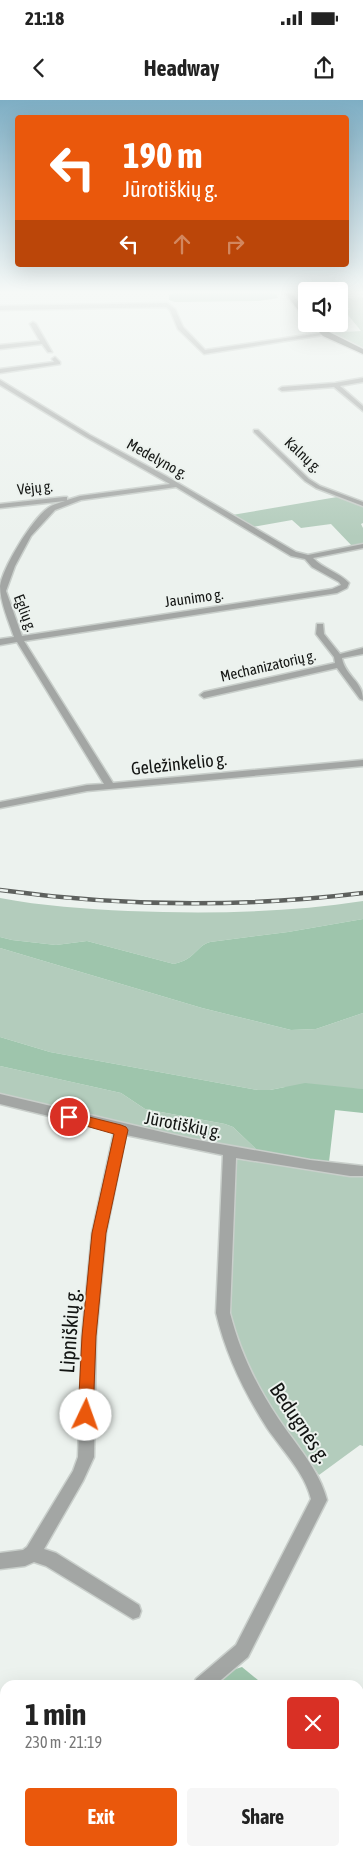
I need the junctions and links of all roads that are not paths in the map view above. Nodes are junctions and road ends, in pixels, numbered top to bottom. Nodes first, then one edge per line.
1 (363, 380) edge
2 (0, 382) edge
3 (335, 385) junction
4 (282, 389) dead end
5 (363, 409) edge
6 (256, 431) dead end
7 (177, 485) junction
8 (73, 500) junction
9 (363, 504) edge
10 (0, 506) edge
11 (363, 546) edge
12 (305, 557) junction
13 (320, 626) dead end
14 (19, 639) junction
15 (0, 642) edge
16 (363, 651) edge
17 (338, 661) junction
18 (204, 695) dead end
19 (363, 696) edge
20 (363, 763) edge
21 (110, 786) junction
22 (0, 805) edge
23 (0, 1099) edge
24 (121, 1130) junction
25 (230, 1152) junction
26 (363, 1171) edge
27 (33, 1553) junction
28 (0, 1561) edge
29 (133, 1611) dead end
30 (208, 1680) edge

1 - 3 street
2 - 7 street, Medelyno g.
3 - 4 street
3 - 5 street
6 - 9 street, Kalnų g.
7 - 8 street, Eglių g.
7 - 12 street, Medelyno g.
8 - 10 street, Vėjų g.
8 - 14 street, Eglių g.
11 - 12 street
12 - 14 street, Jaunimo g.
13 - 17 street
14 - 15 street, Jaunimo g.
14 - 21 street, Eglių g.
16 - 17 street, Mechanizatorių g.
17 - 18 street, Mechanizatorių g.
17 - 19 street
20 - 21 street, Geležinkelio g.
21 - 22 street, Geležinkelio g.
23 - 24 street, Jūrotiškių g.
24 - 25 street, Jūrotiškių g.
24 - 27 street, Lipniškių g.
25 - 26 street, Jūrotiškių g.
25 - 30 street, Bedugnės g.
27 - 28 street
27 - 29 street

